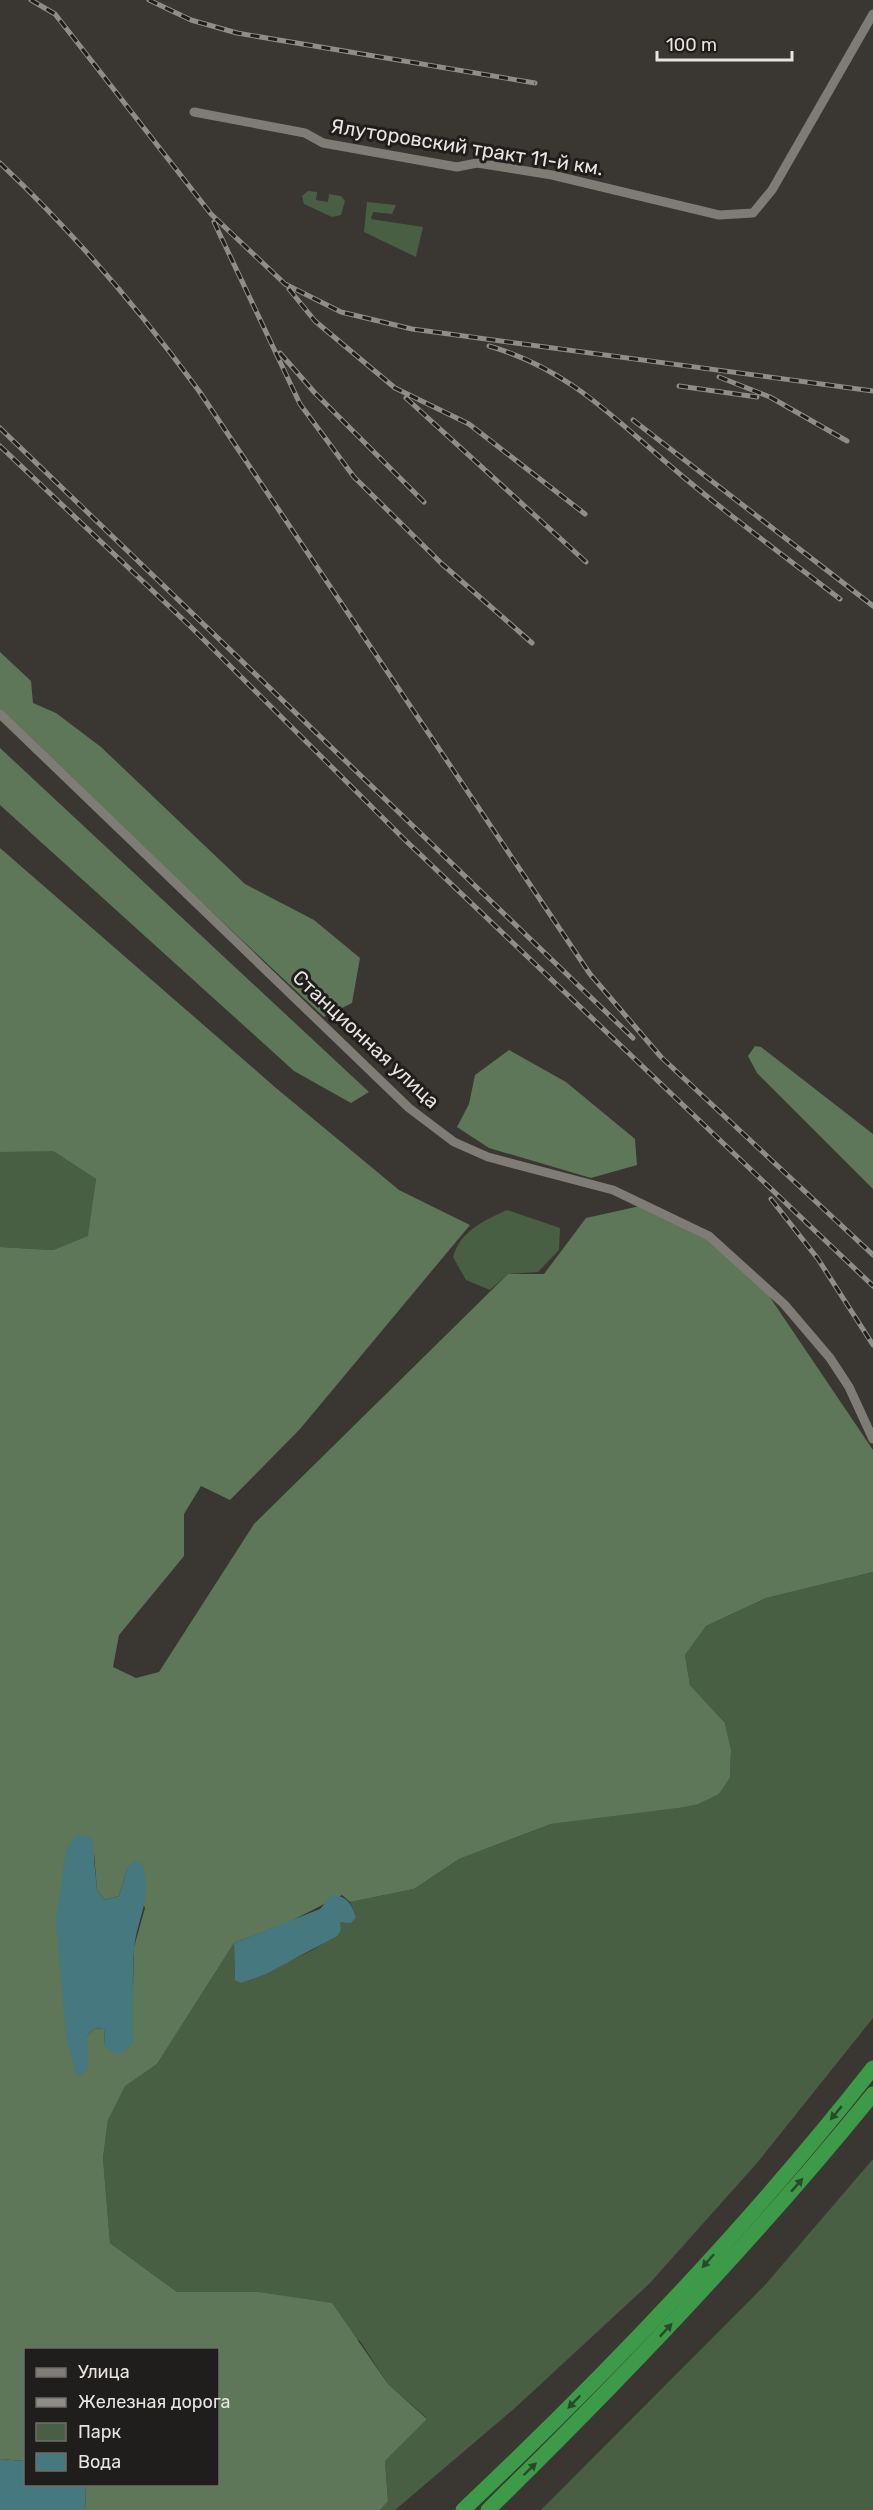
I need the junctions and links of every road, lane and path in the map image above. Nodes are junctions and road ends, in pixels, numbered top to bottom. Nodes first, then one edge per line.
1 (873, 14) edge
2 (194, 112) dead end
3 (0, 714) edge
4 (873, 1439) edge
5 (873, 2068) edge
6 (873, 2094) edge
7 (464, 2510) edge
8 (488, 2510) edge

1 - 2 street, Ялуторовский тракт 11-й км.
3 - 4 street, Станционная улица
5 -> 7 highway
8 -> 6 highway

